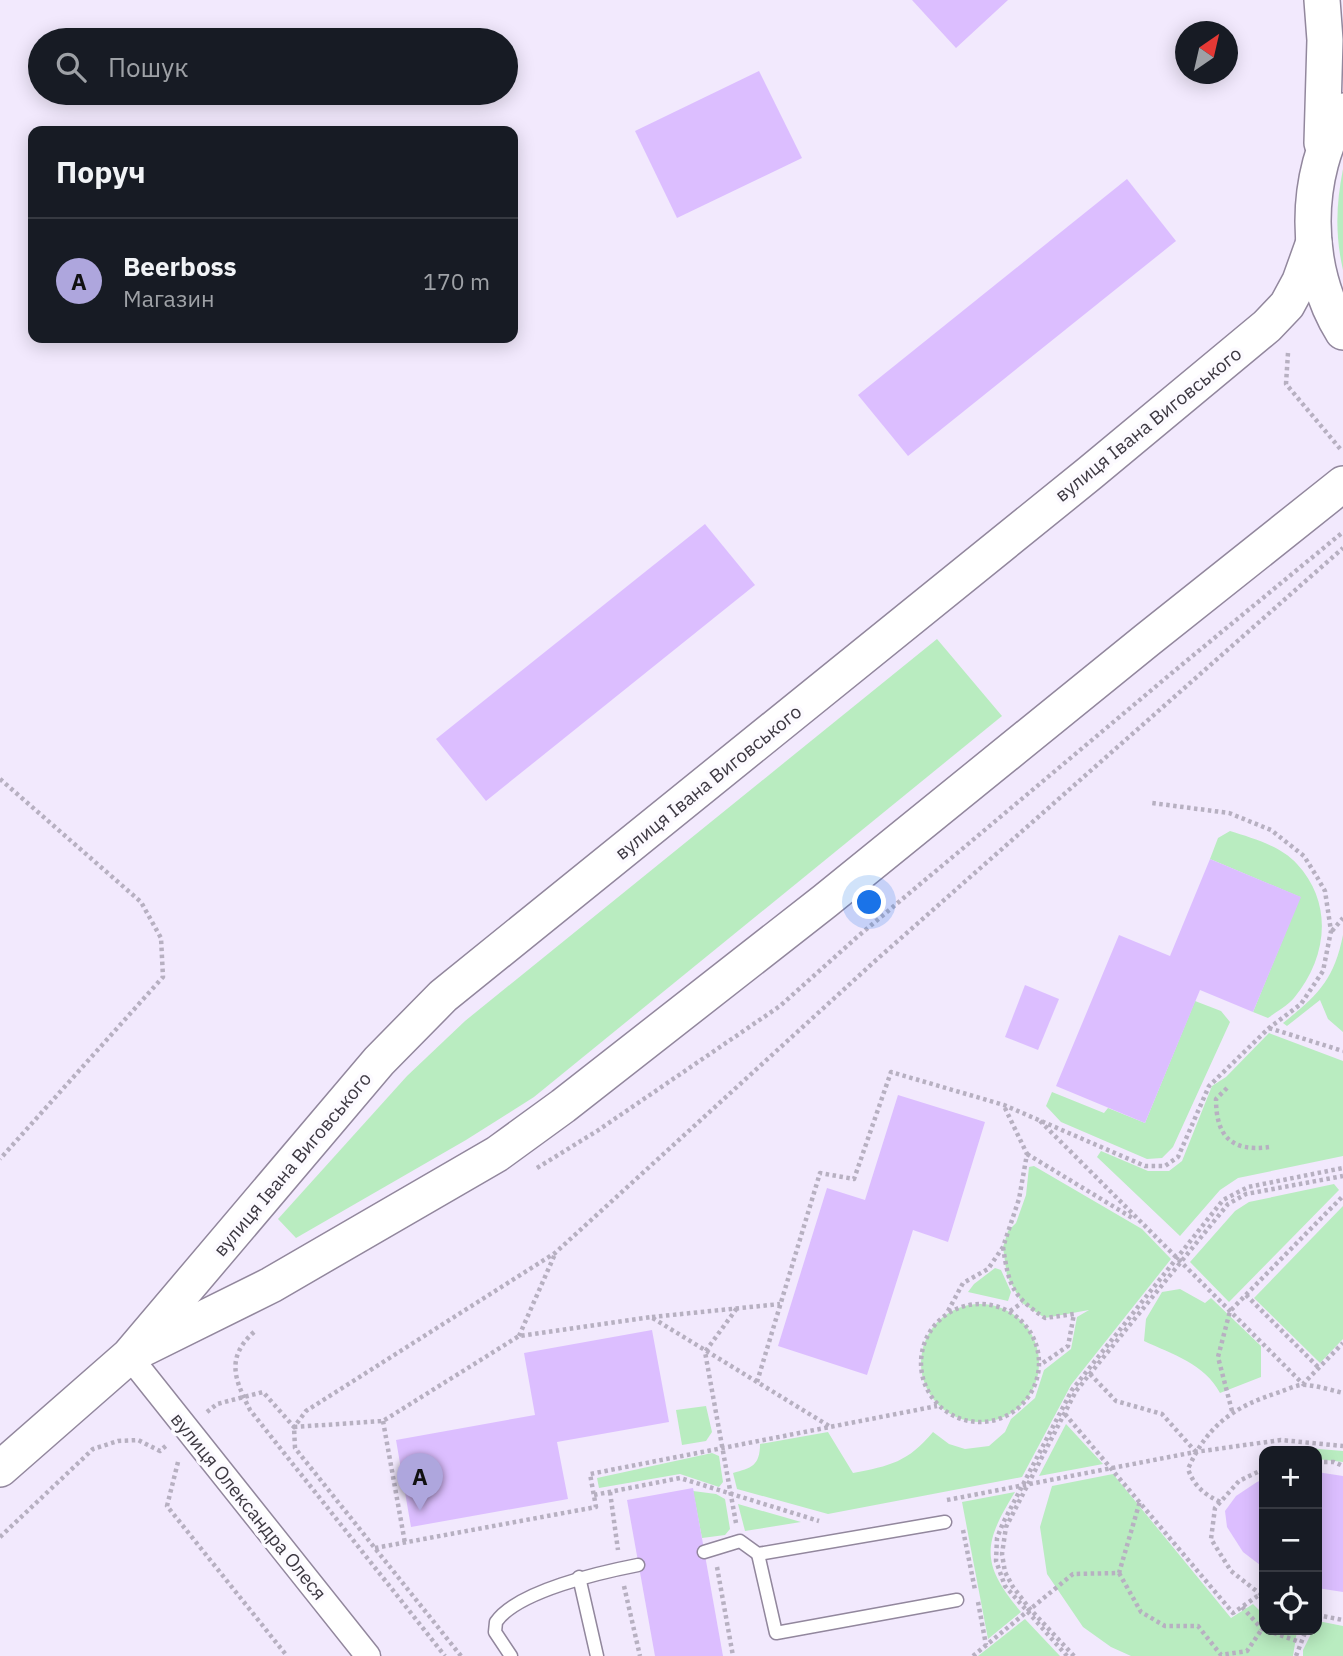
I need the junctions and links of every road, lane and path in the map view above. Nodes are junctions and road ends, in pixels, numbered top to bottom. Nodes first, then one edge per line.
1 (1322, 0) edge
2 (1343, 111) edge
3 (1322, 158) junction
4 (1314, 242) junction
5 (1343, 332) edge
6 (1288, 353) dead end
7 (1342, 468) edge
8 (1343, 548) edge
9 (0, 779) edge
10 (1152, 803) dead end
11 (1343, 918) edge
12 (1331, 931) junction
13 (1269, 1028) junction
14 (1343, 1051) edge
15 (1227, 1088) dead end
16 (1004, 1105) junction
17 (1038, 1119) junction
18 (1269, 1147) dead end
19 (1027, 1154) junction
20 (0, 1159) edge
21 (1343, 1168) edge
22 (1343, 1175) edge
23 (1343, 1196) edge
24 (1143, 1224) junction
25 (1003, 1247) junction
26 (555, 1253) junction
27 (1179, 1260) junction
28 (1246, 1295) junction
29 (1022, 1303) junction
30 (780, 1304) junction
31 (737, 1308) junction
32 (1010, 1311) junction
33 (1230, 1311) junction
34 (948, 1312) junction
35 (651, 1317) junction
36 (519, 1336) junction
37 (1343, 1343) edge
38 (705, 1352) junction
39 (129, 1356) junction
40 (1040, 1365) junction
41 (1319, 1368) junction
42 (1090, 1374) junction
43 (757, 1382) junction
44 (1303, 1384) junction
45 (1343, 1393) edge
46 (217, 1404) dead end
47 (937, 1406) junction
48 (250, 1410) dead end
49 (1232, 1411) junction
50 (1065, 1413) junction
51 (383, 1421) junction
52 (829, 1426) junction
53 (294, 1427) junction
54 (187, 1428) junction
55 (722, 1446) junction
56 (1343, 1446) edge
57 (160, 1451) dead end
58 (1195, 1452) junction
59 (1322, 1462) edge
60 (1343, 1466) edge
61 (1113, 1468) junction
62 (0, 1469) edge
63 (1259, 1472) edge
64 (1026, 1486) junction
65 (731, 1493) junction
66 (594, 1495) junction
67 (957, 1498) junction
68 (944, 1501) dead end
69 (1140, 1501) junction
70 (1220, 1502) junction
71 (960, 1512) dead end
72 (945, 1522) dead end
73 (962, 1525) dead end
74 (815, 1526) dead end
75 (0, 1537) edge
76 (740, 1541) junction
77 (405, 1543) junction
78 (375, 1548) junction
79 (709, 1551) joint
80 (758, 1554) junction
81 (638, 1565) dead end
82 (1119, 1573) junction
83 (579, 1577) junction
84 (1259, 1594) edge
85 (1259, 1598) edge
86 (957, 1600) dead end
87 (1242, 1607) junction
88 (1028, 1611) junction
89 (1322, 1616) edge
90 (1343, 1620) edge
91 (1259, 1626) edge
92 (1259, 1633) edge
93 (1278, 1635) edge
94 (1304, 1635) edge
95 (1300, 1643) junction
96 (986, 1645) junction
97 (287, 1656) edge
98 (368, 1656) edge
99 (445, 1656) edge
100 (461, 1656) edge
101 (511, 1656) edge
102 (597, 1656) edge
103 (733, 1656) edge
104 (973, 1656) edge
105 (1067, 1656) edge
106 (1074, 1656) edge
107 (1296, 1656) edge

1 - 3 main road
2 - 3 main road
3 - 4 main road
4 - 5 main road
4 - 39 main road, вулиця Івана Виговського
6 - 7 path
7 - 39 main road, вулиця Івана Виговського
8 - 26 path
9 - 20 path
10 - 12 path
11 - 12 path
12 - 13 path
13 - 14 path
13 - 17 path
15 - 18 path
16 - 17 path
16 - 19 path
16 - 30 path
17 - 24 path
19 - 24 path
19 - 25 path
21 - 27 path
22 - 27 path
23 - 28 path
24 - 27 path
25 - 29 path
25 - 34 path
26 - 36 path
26 - 53 path
27 - 33 path
27 - 42 path
27 - 64 path
28 - 33 path
28 - 41 path
29 - 32 path
29 - 40 path
30 - 31 path
30 - 43 path
31 - 35 path
31 - 38 path
32 - 34 path
32 - 40 path
33 - 44 path
33 - 49 path
34 - 47 path
35 - 36 path
35 - 38 path
36 - 51 path
37 - 41 path
38 - 43 path
38 - 55 path
39 - 54 street, вулиця Олександра Олеся
39 - 62 main road, вулиця Івана Виговського
40 - 47 path
41 - 44 path
42 - 50 path
42 - 58 path
43 - 52 path
44 - 45 path
44 - 49 path
46 - 53 path
47 - 52 path
48 - 99 path
49 - 58 path
50 - 61 path
50 - 64 path
51 - 53 path
51 - 77 path
52 - 55 path
53 - 78 path
54 - 97 path
54 - 98 street, вулиця Олександра Олеся
55 - 65 path
55 - 66 path
56 - 58 path
57 - 75 path
58 - 61 path
58 - 70 path
59 - 60 path
61 - 64 path
61 - 69 path
63 - 70 path
64 - 67 path
64 - 88 path
65 - 66 path
65 - 74 path
65 - 76 path
66 - 77 path
67 - 68 path
67 - 71 path
69 - 82 path
69 - 87 path
70 - 84 path
72 - 80 lane
73 - 96 path
76 - 79 lane
76 - 80 lane
77 - 78 path
78 - 100 path
79 - 103 path
80 - 86 lane
81 - 83 lane
82 - 88 path
82 - 92 path
83 - 101 lane
83 - 102 lane
85 - 87 path
87 - 91 path
88 - 96 path
88 - 105 path
88 - 106 path
89 - 90 path
93 - 95 path
94 - 95 path
95 - 107 path
96 - 104 path

